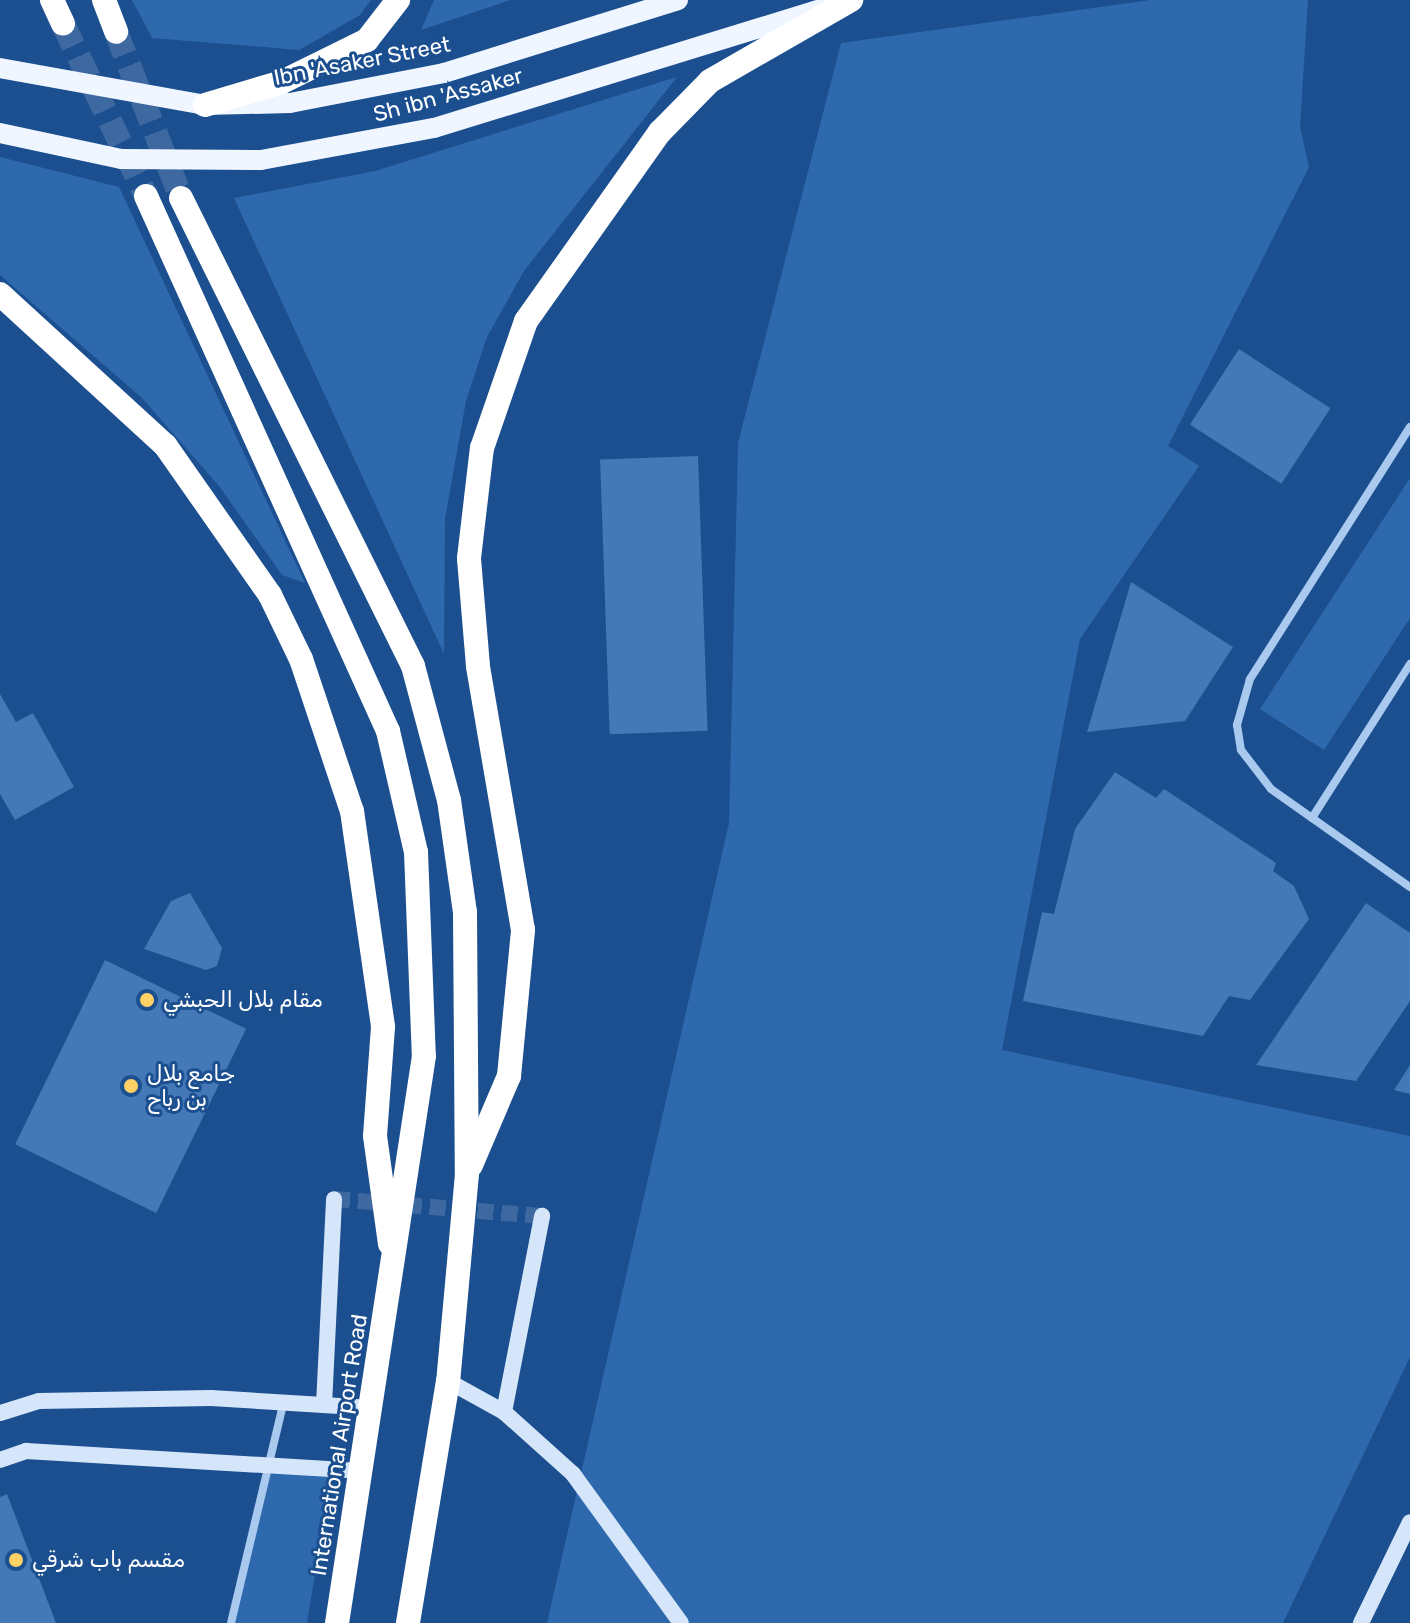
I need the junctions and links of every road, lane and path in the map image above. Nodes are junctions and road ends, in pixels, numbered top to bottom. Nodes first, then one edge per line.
1 (52, 0) edge
2 (104, 0) edge
3 (398, 0) edge
4 (678, 0) edge
5 (850, 0) edge
6 (63, 24) tunnel mouth
7 (116, 32) tunnel mouth
8 (0, 68) edge
9 (205, 105) junction
10 (0, 133) edge
11 (146, 196) tunnel mouth
12 (181, 198) tunnel mouth
13 (0, 294) edge
14 (1410, 427) edge
15 (1410, 664) edge
16 (1312, 818) junction
17 (1410, 887) edge
18 (467, 1174) junction
19 (334, 1199) dead end
20 (542, 1216) dead end
21 (394, 1275) junction
22 (448, 1381) junction
23 (283, 1404) junction
24 (324, 1405) junction
25 (368, 1408) junction
26 (504, 1412) junction
27 (0, 1413) edge
28 (0, 1460) edge
29 (268, 1468) junction
30 (360, 1471) junction
31 (1410, 1522) edge
32 (1404, 1547) edge
33 (231, 1623) edge
34 (337, 1623) edge
35 (408, 1623) edge
36 (681, 1623) edge
37 (1361, 1623) edge

1 - 6 highway
2 - 7 highway
3 - 9 highway
4 - 9 main road, Ibn 'Asaker Street
5 - 10 main road, Sh ibn 'Assaker
5 - 18 highway
8 - 9 main road, Ibn 'Asaker Street
11 - 21 highway, International Airport Road
12 - 18 highway
13 - 21 highway
14 - 16 street
15 - 16 street
16 - 17 street
18 - 22 highway
19 - 24 main road
20 - 26 main road
21 - 25 highway, International Airport Road
22 - 26 main road
22 - 35 highway
23 - 24 main road
23 - 27 main road
23 - 29 street
24 - 25 main road
25 - 30 highway, International Airport Road
26 - 36 main road
28 - 29 main road
29 - 30 main road
29 - 33 street
30 - 34 highway, International Airport Road
31 - 32 main road
32 - 37 main road

